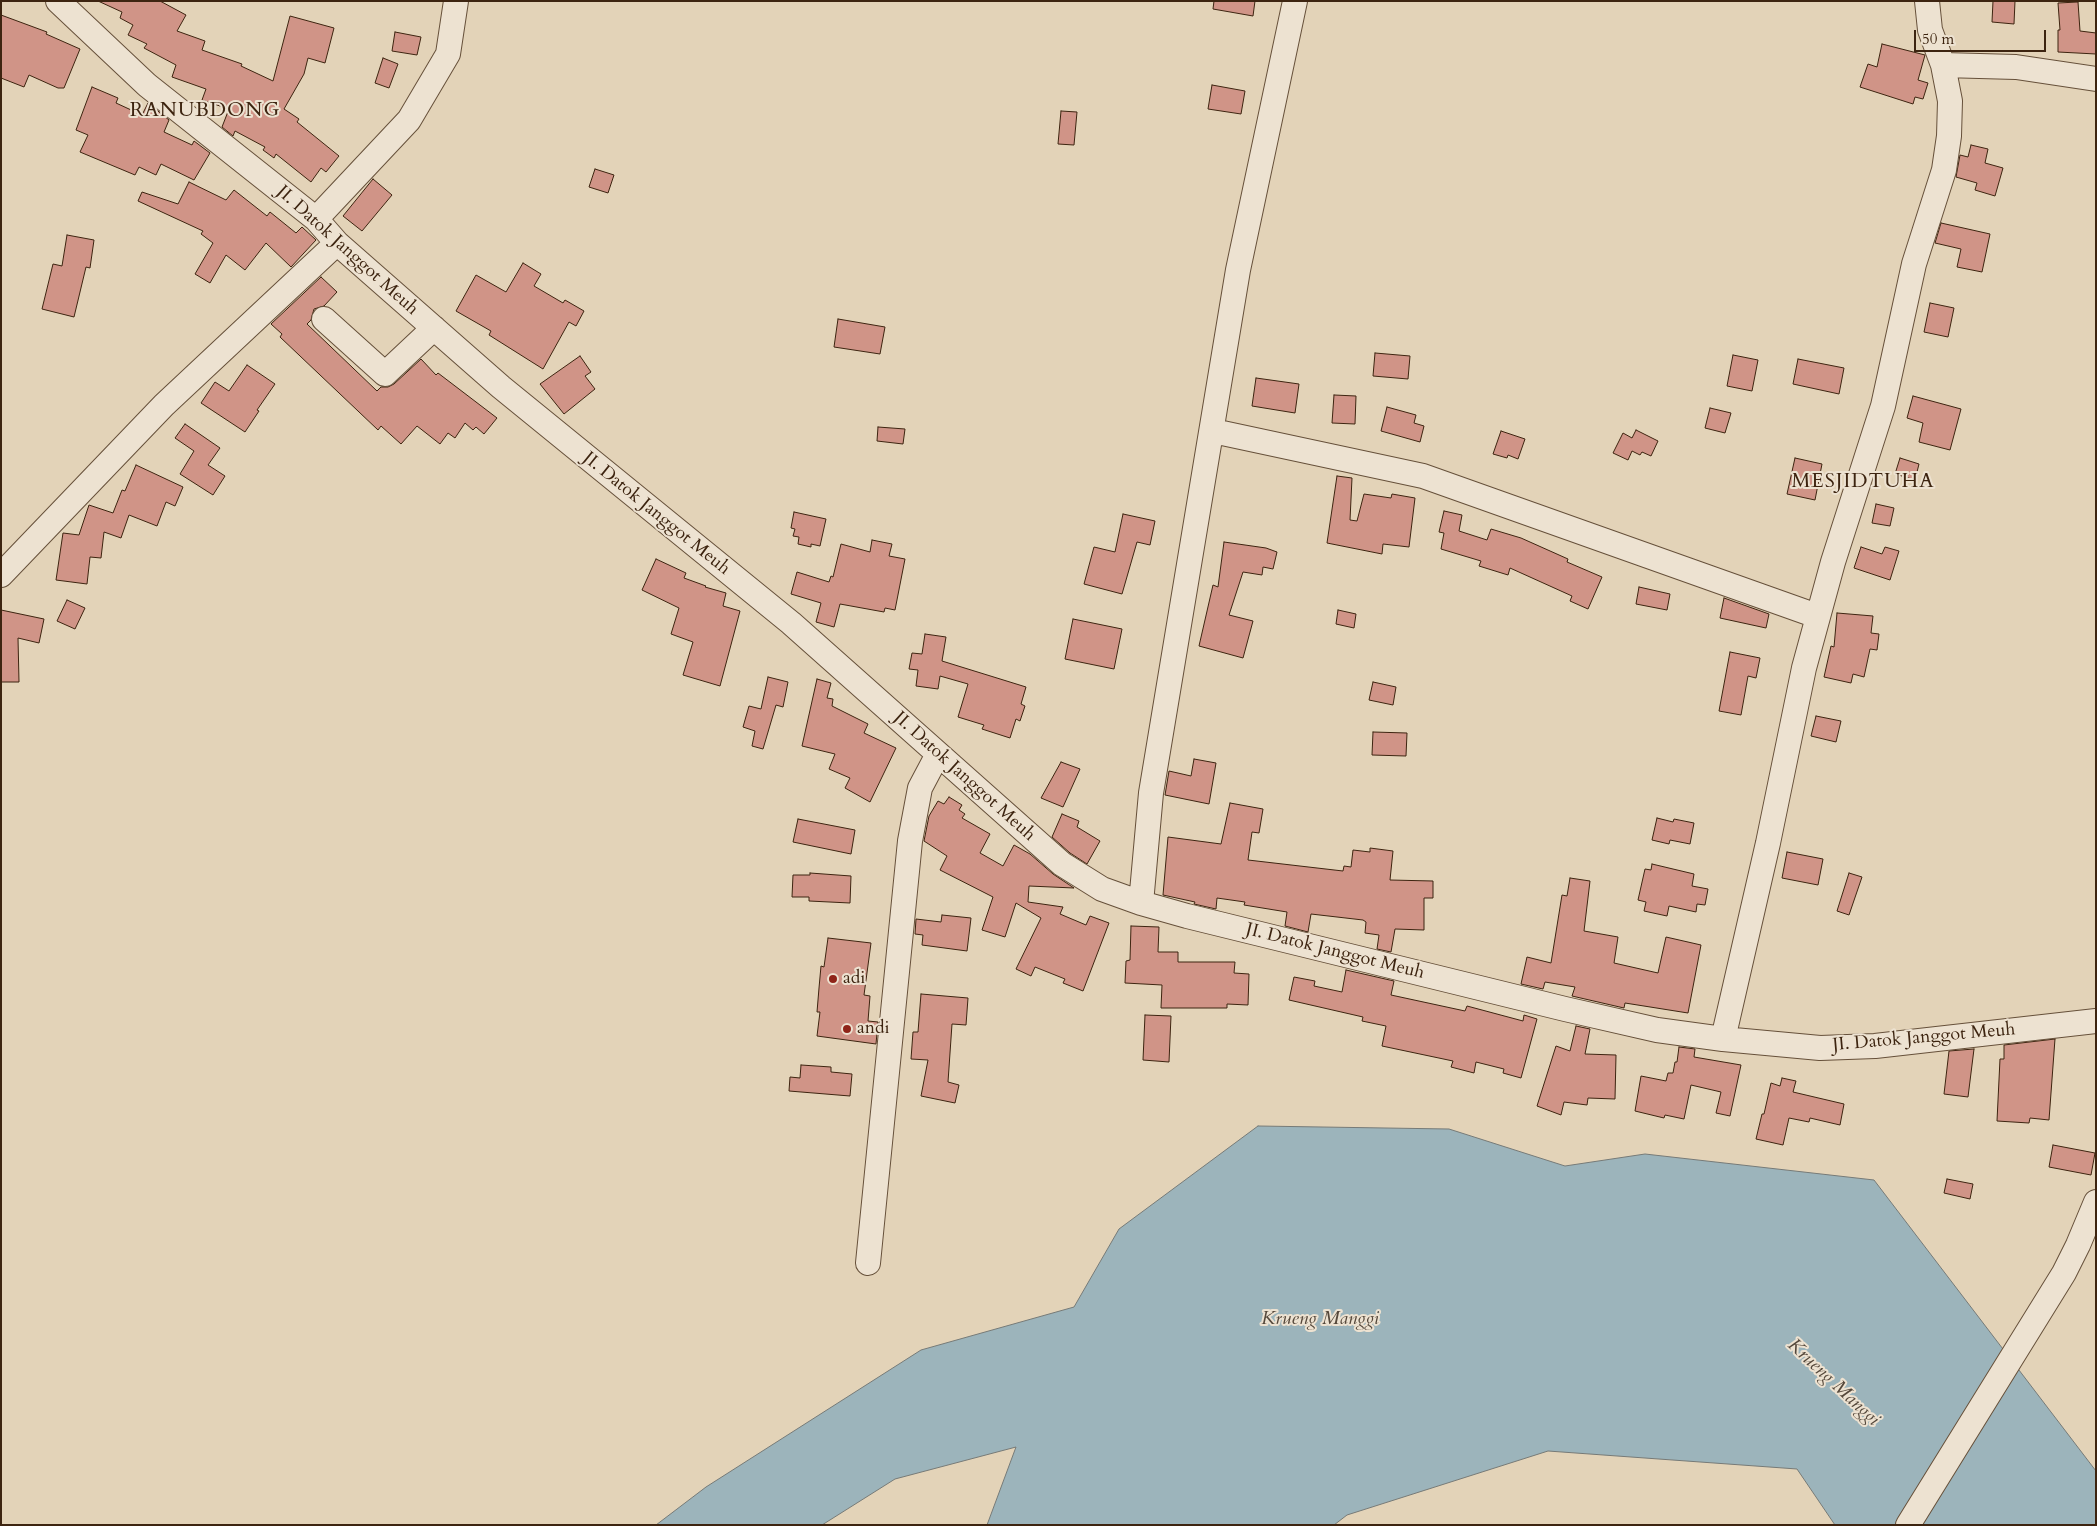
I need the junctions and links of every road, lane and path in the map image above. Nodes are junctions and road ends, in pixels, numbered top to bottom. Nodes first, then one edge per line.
1 (58, 1) edge
2 (456, 1) edge
3 (1295, 1) edge
4 (1927, 1) edge
5 (1943, 65) junction
6 (2096, 79) edge
7 (316, 219) junction
8 (337, 244) junction
9 (324, 319) dead end
10 (434, 328) junction
11 (1213, 431) junction
12 (1, 575) edge
13 (1817, 616) junction
14 (938, 754) junction
15 (1140, 903) junction
16 (2096, 1021) edge
17 (1723, 1039) junction
18 (2096, 1202) edge
19 (868, 1263) dead end
20 (1908, 1525) edge

1 - 7 street, JI. Datok Janggot Meuh
2 - 7 street
3 - 11 street
4 - 5 street
5 - 6 street
5 - 13 street
7 - 8 street, JI. Datok Janggot Meuh
8 - 10 street, JI. Datok Janggot Meuh
8 - 12 street
9 - 10 street
10 - 14 street, JI. Datok Janggot Meuh
11 - 13 street
11 - 15 street
13 - 17 street
14 - 15 street, JI. Datok Janggot Meuh
14 - 19 street
15 - 17 street, JI. Datok Janggot Meuh
16 - 17 street, JI. Datok Janggot Meuh
18 - 20 street

